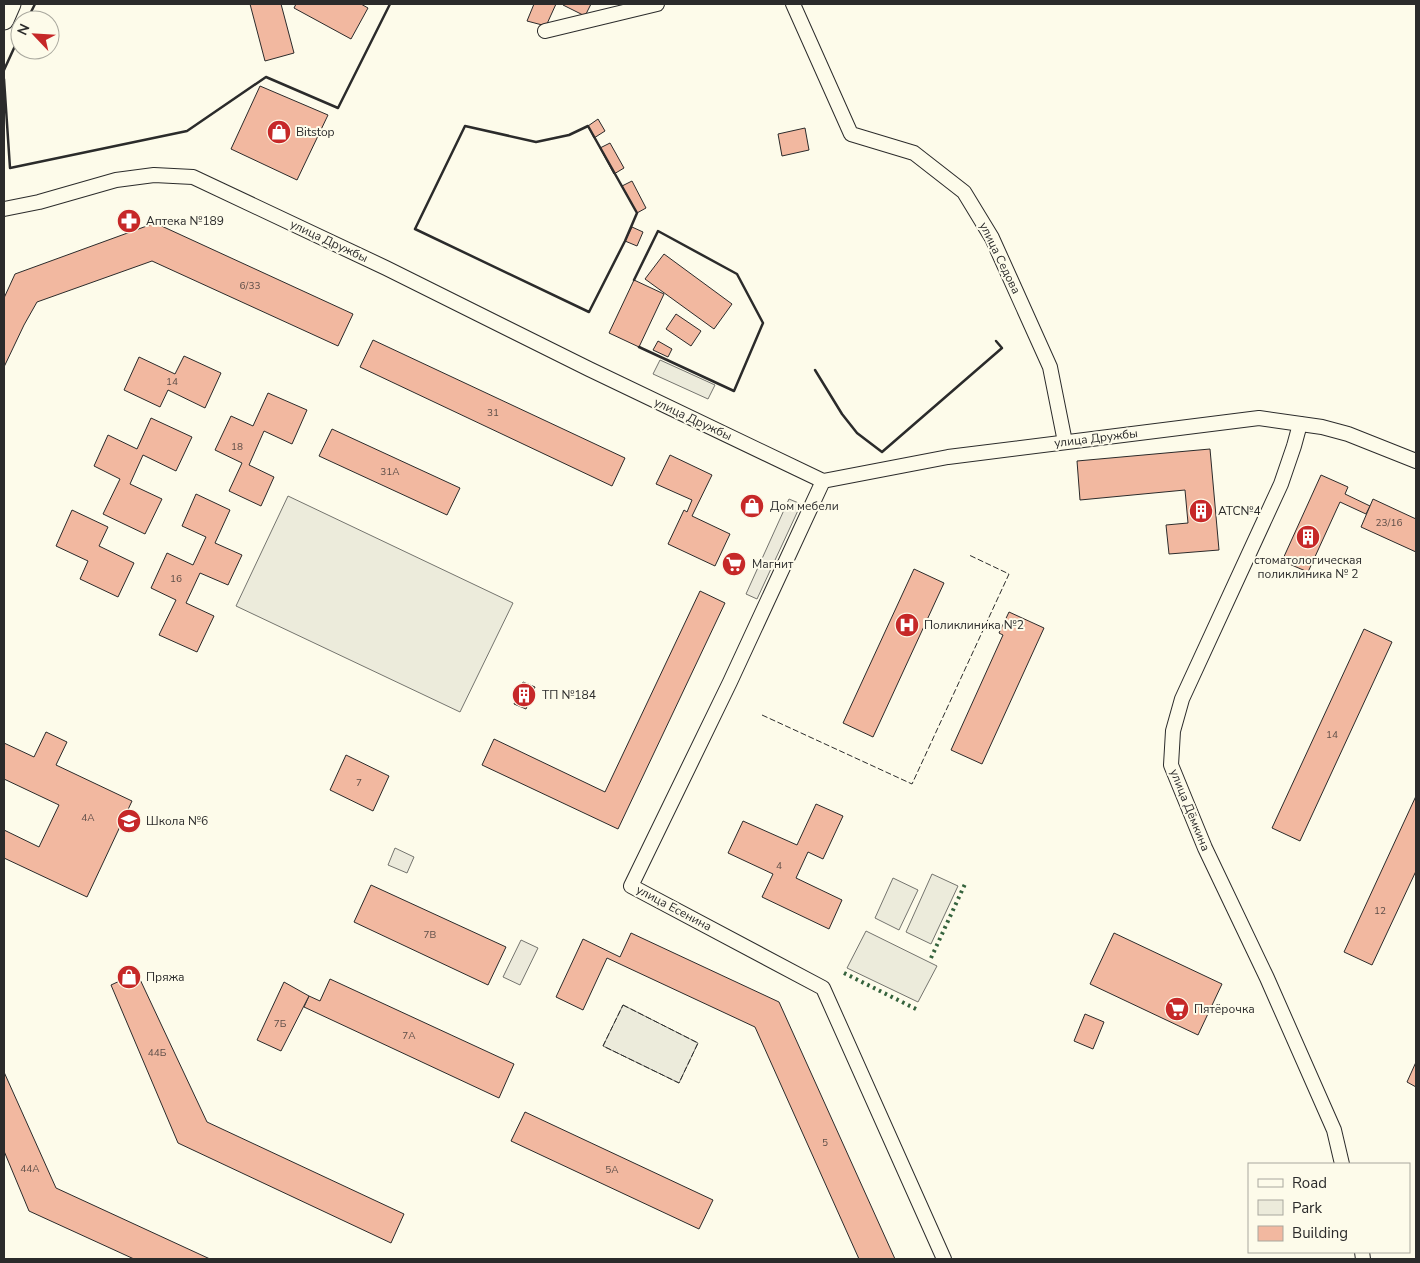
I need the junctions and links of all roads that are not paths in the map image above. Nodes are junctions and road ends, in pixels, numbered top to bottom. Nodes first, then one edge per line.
1 (11, 4) edge
2 (657, 4) edge
3 (793, 4) edge
4 (4, 20) edge
5 (545, 31) dead end
6 (4, 209) edge
7 (1300, 424) junction
8 (1065, 442) junction
9 (1416, 461) edge
10 (823, 481) junction
11 (1342, 1163) edge
12 (944, 1259) edge

1 - 4 street
2 - 5 street
3 - 8 street, улица Седова
6 - 10 street, улица Дружбы
7 - 8 street, улица Дружбы
7 - 9 street, улица Дружбы
7 - 11 street, улица Дёмкина
8 - 10 street, улица Дружбы
10 - 12 street, улица Есенина

